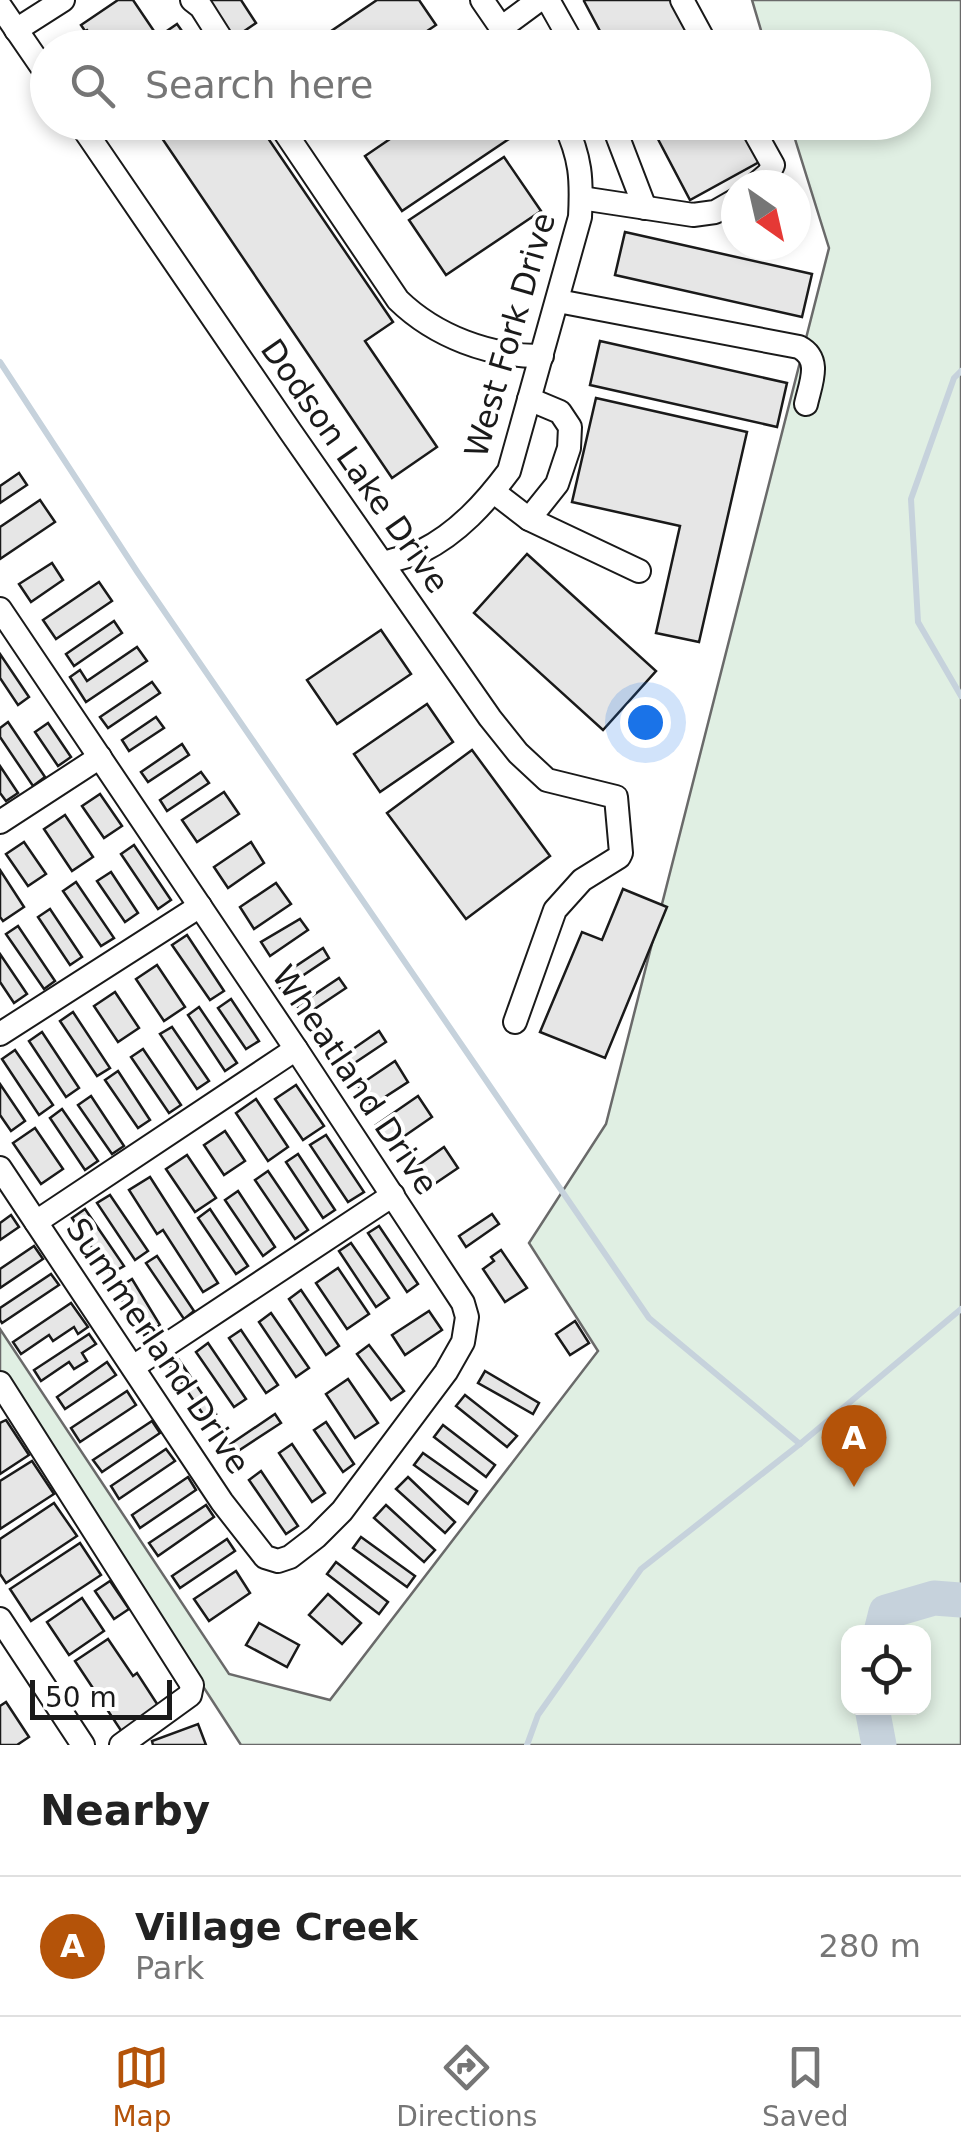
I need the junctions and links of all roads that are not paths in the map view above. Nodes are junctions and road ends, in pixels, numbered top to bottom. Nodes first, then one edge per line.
1 (63, 0) edge
2 (192, 0) edge
3 (482, 0) edge
4 (540, 0) edge
5 (548, 0) edge
6 (682, 0) edge
7 (0, 6) edge
8 (16, 30) junction
9 (216, 30) edge
10 (503, 30) edge
11 (515, 30) edge
12 (566, 30) edge
13 (698, 30) edge
14 (30, 50) edge
15 (91, 140) edge
16 (290, 140) edge
17 (574, 140) edge
18 (619, 140) edge
19 (759, 140) edge
20 (771, 170) edge
21 (581, 198) junction
22 (645, 208) junction
23 (721, 208) edge
24 (558, 301) junction
25 (542, 356) junction
26 (530, 399) junction
27 (806, 404) dead end
28 (494, 492) junction
29 (528, 519) junction
30 (384, 564) junction
31 (639, 572) dead end
32 (1, 614) edge
33 (100, 757) junction
34 (0, 822) edge
35 (200, 906) junction
36 (515, 1022) dead end
37 (0, 1034) edge
38 (296, 1048) junction
39 (0, 1168) edge
40 (393, 1194) junction
41 (36, 1222) junction
42 (133, 1367) junction
43 (0, 1384) edge
44 (265, 1558) joint
45 (0, 1619) edge
46 (83, 1745) edge
47 (121, 1745) edge

1 - 8 street
2 - 9 street
3 - 10 street
4 - 11 street
5 - 12 street
6 - 13 street
7 - 8 street
8 - 14 street
15 - 30 street, Dodson Lake Drive
16 - 25 street
17 - 21 street, West Fork Drive
18 - 22 street
19 - 20 street
21 - 22 street
21 - 24 street, West Fork Drive
22 - 23 street
24 - 25 street, West Fork Drive
24 - 27 street
25 - 26 street, West Fork Drive
26 - 28 street, West Fork Drive
26 - 29 street
28 - 29 street
28 - 30 street, West Fork Drive
29 - 31 street
30 - 36 street, Dodson Lake Drive
32 - 33 street, Wheatland Drive
33 - 34 street
33 - 35 street, Wheatland Drive
35 - 37 street
35 - 38 street, Wheatland Drive
38 - 40 street, Wheatland Drive
38 - 41 street
39 - 41 street, Summerland Drive
40 - 42 street
40 - 44 street, Wheatland Drive
41 - 42 street, Summerland Drive
42 - 44 street, Summerland Drive
43 - 47 street
45 - 46 street

